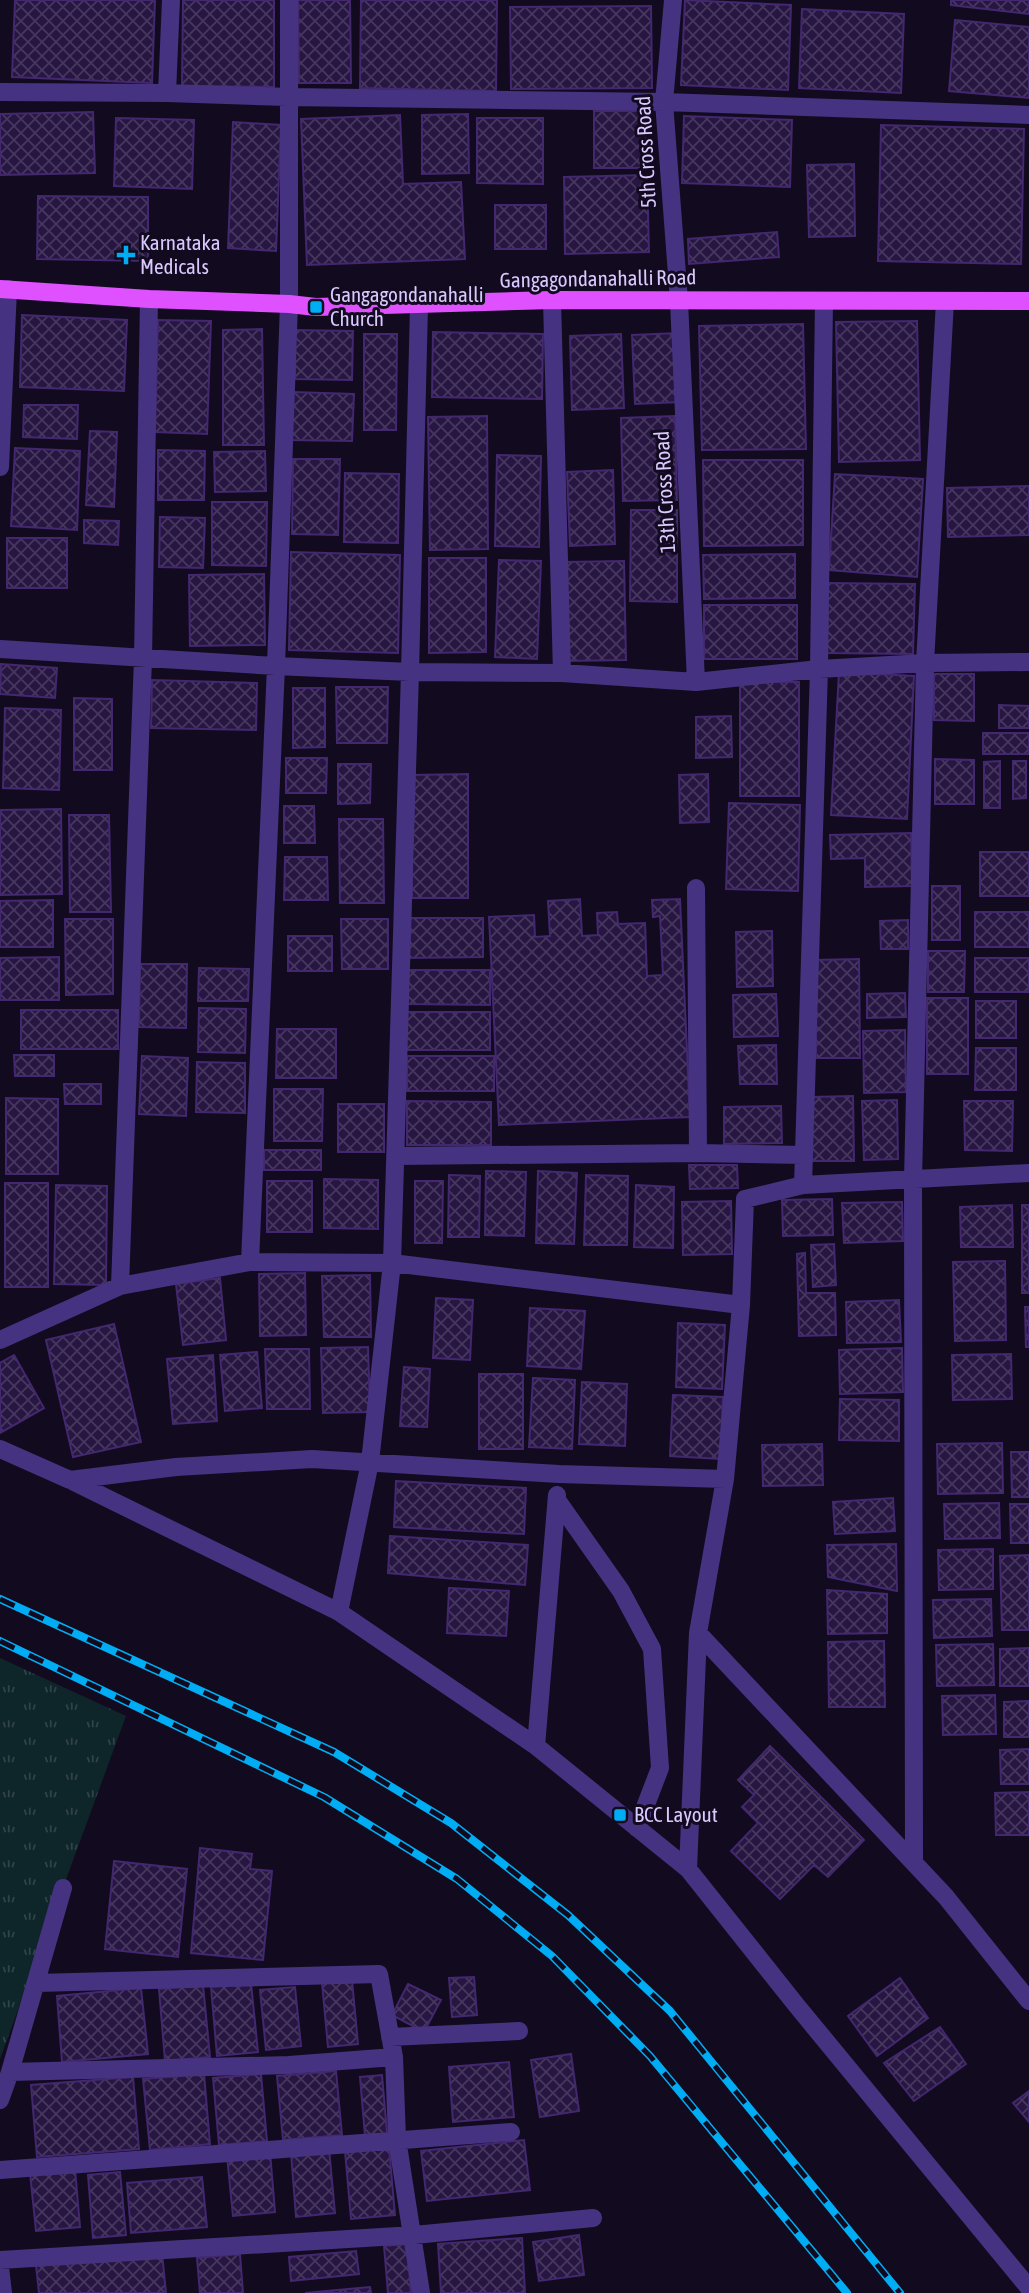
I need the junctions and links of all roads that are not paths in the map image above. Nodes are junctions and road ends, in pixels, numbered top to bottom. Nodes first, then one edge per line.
1 (171, 0) edge
2 (289, 0) edge
3 (673, 0) edge
4 (0, 92) edge
5 (167, 93) junction
6 (288, 97) junction
7 (664, 102) junction
8 (1029, 115) edge
9 (4, 289) edge
10 (149, 299) junction
11 (552, 300) junction
12 (679, 301) junction
13 (824, 301) junction
14 (945, 301) junction
15 (1029, 301) edge
16 (289, 304) junction
17 (419, 306) junction
18 (0, 467) edge
19 (0, 649) edge
20 (143, 658) junction
21 (1029, 662) edge
22 (925, 663) junction
23 (276, 666) junction
24 (819, 669) junction
25 (410, 672) junction
26 (562, 673) junction
27 (696, 682) junction
28 (696, 888) dead end
29 (698, 1153) junction
30 (804, 1155) junction
31 (397, 1156) junction
32 (1029, 1173) edge
33 (913, 1180) junction
34 (803, 1185) junction
35 (250, 1262) junction
36 (392, 1263) junction
37 (120, 1286) junction
38 (741, 1304) junction
39 (0, 1340) edge
40 (0, 1449) edge
41 (370, 1462) junction
42 (559, 1474) junction
43 (725, 1479) junction
44 (70, 1480) junction
45 (557, 1500) junction
46 (339, 1612) junction
47 (698, 1633) junction
48 (536, 1746) junction
49 (637, 1828) junction
50 (914, 1863) junction
51 (688, 1869) junction
52 (63, 1888) dead end
53 (36, 1983) junction
54 (1029, 2001) edge
55 (519, 2031) dead end
56 (390, 2037) junction
57 (394, 2057) junction
58 (10, 2072) junction
59 (0, 2100) edge
60 (511, 2132) dead end
61 (397, 2139) junction
62 (0, 2170) edge
63 (593, 2218) dead end
64 (414, 2235) junction
65 (0, 2260) edge
66 (0, 2267) edge
67 (1029, 2288) edge
68 (3, 2293) edge
69 (421, 2293) edge

1 - 5 street
2 - 6 street
3 - 7 street, 5th Cross Road
4 - 5 street
5 - 6 street
6 - 7 street
6 - 16 street
7 - 8 street
7 - 12 street, 5th Cross Road
9 - 10 main road, Gangagondanahalli Road
9 - 18 street
10 - 16 main road, Gangagondanahalli Road
10 - 20 street
11 - 12 main road, Gangagondanahalli Road
11 - 17 main road, Gangagondanahalli Road
11 - 26 street
12 - 13 main road, Gangagondanahalli Road
12 - 27 street, 13th Cross Road
13 - 14 main road, Gangagondanahalli Road
13 - 24 street
14 - 15 main road, Gangagondanahalli Road
14 - 22 street
16 - 17 main road, Gangagondanahalli Road
16 - 23 street
17 - 25 street
19 - 20 street
20 - 23 street
20 - 37 street
21 - 22 street
22 - 24 street
22 - 33 street
23 - 25 street
23 - 35 street
24 - 27 street
24 - 30 street
25 - 26 street
25 - 31 street
26 - 27 street
28 - 29 street
29 - 30 street
29 - 31 street
30 - 34 street
31 - 36 street
32 - 33 street
33 - 34 street
33 - 50 street
34 - 38 street
35 - 36 street
35 - 37 street
36 - 38 street
36 - 41 street
37 - 39 street
38 - 43 street
40 - 44 street
41 - 42 street
41 - 44 street
41 - 46 street
42 - 43 street
42 - 45 street
43 - 47 street
44 - 46 street
45 - 48 street
45 - 49 street
46 - 48 street
47 - 50 street
47 - 51 street
48 - 49 street
49 - 51 street
50 - 54 street
51 - 67 street
52 - 53 street
53 - 56 street
53 - 58 street
55 - 56 street
56 - 57 street
57 - 58 street
57 - 61 street
58 - 59 street
60 - 61 street
61 - 62 street
61 - 64 street
63 - 64 street
64 - 65 street
64 - 69 street
66 - 68 street

